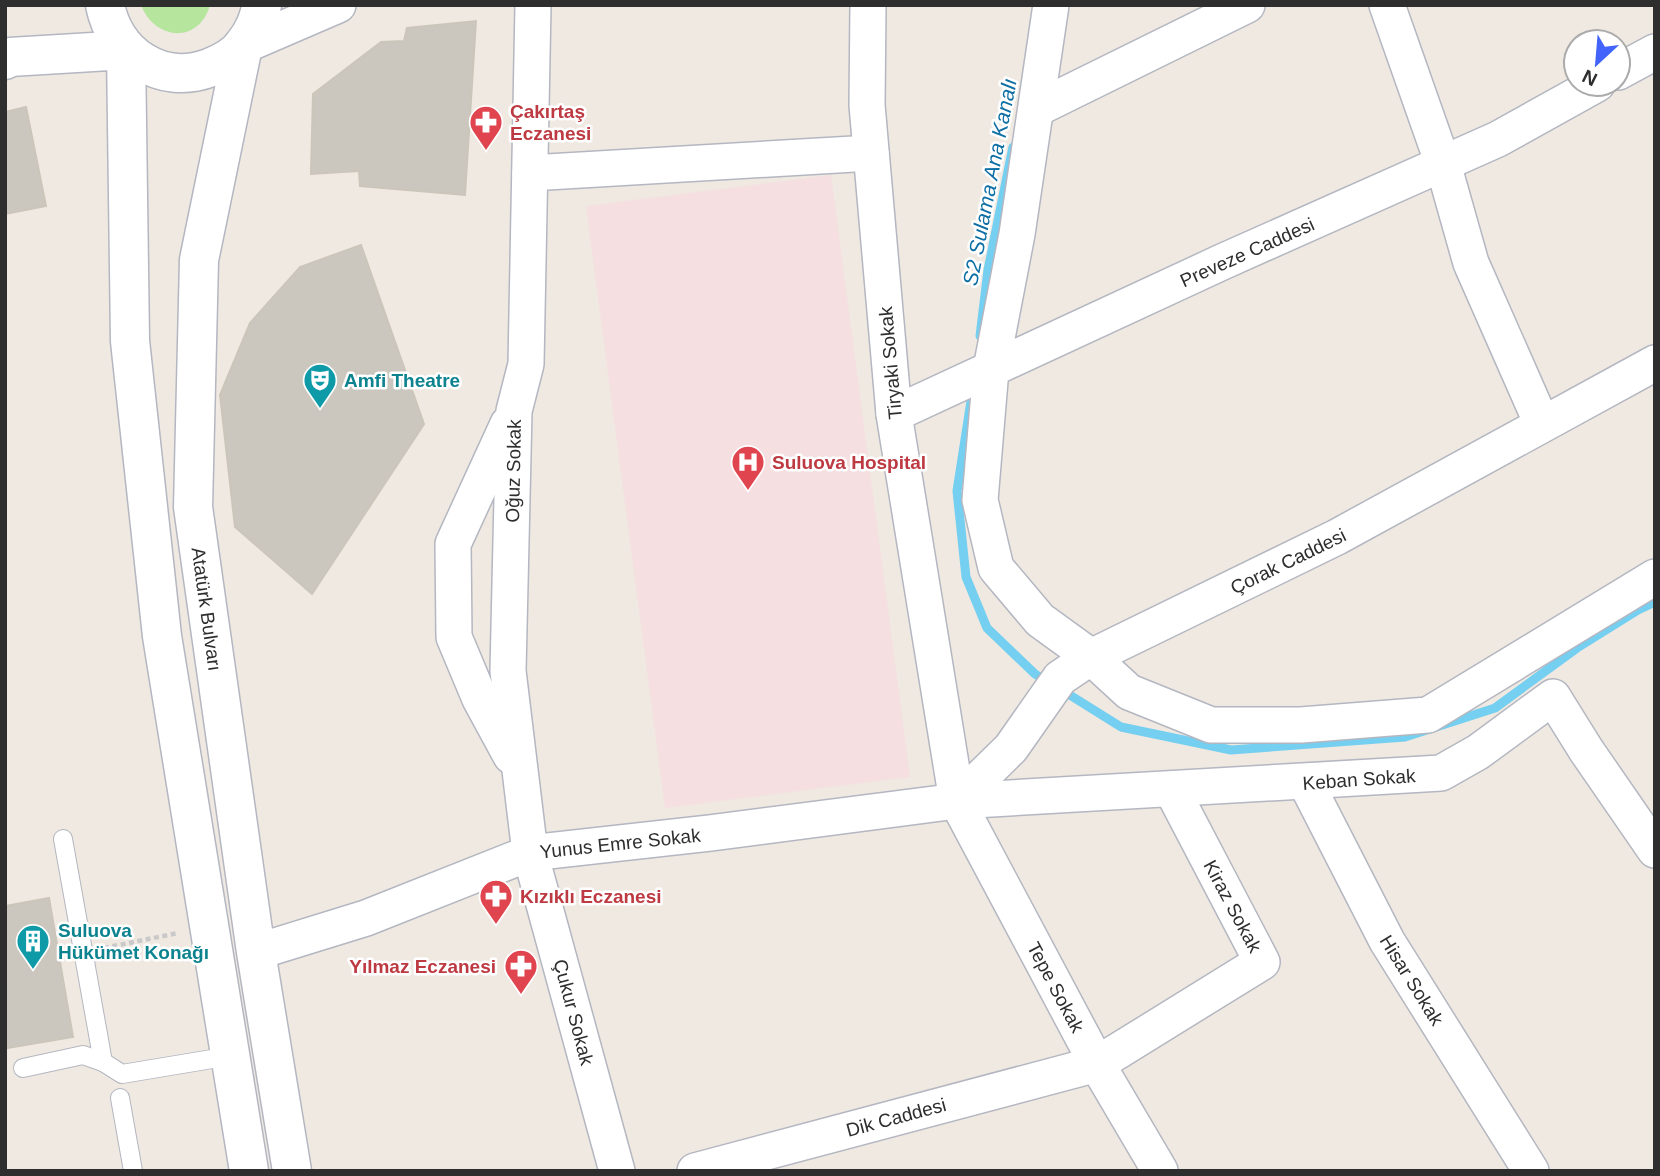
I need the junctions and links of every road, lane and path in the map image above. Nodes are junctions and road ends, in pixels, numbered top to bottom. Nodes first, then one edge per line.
1 (104, 5) edge
2 (262, 5) edge
3 (338, 5) edge
4 (533, 5) edge
5 (868, 5) edge
6 (1051, 5) edge
7 (1247, 5) edge
8 (1387, 5) edge
9 (243, 46) junction
10 (126, 50) junction
11 (1655, 52) edge
12 (5, 60) edge
13 (1632, 64) edge
14 (1572, 98) edge
15 (1036, 109) junction
16 (871, 153) junction
17 (1443, 163) junction
18 (530, 173) junction
19 (1655, 363) edge
20 (991, 369) junction
21 (514, 411) junction
22 (894, 414) junction
23 (1542, 424) junction
24 (1655, 577) edge
25 (1091, 657) junction
26 (521, 774) junction
27 (1306, 783) junction
28 (1172, 790) junction
29 (957, 801) junction
30 (63, 839) dead end
31 (1655, 850) edge
32 (530, 853) junction
33 (209, 926) junction
34 (256, 952) junction
35 (83, 953) junction
36 (230, 1056) junction
37 (103, 1062) junction
38 (1097, 1064) junction
39 (23, 1068) dead end
40 (120, 1098) dead end
41 (133, 1171) edge
42 (249, 1171) edge
43 (292, 1171) edge
44 (617, 1171) edge
45 (695, 1171) edge
46 (1160, 1171) edge
47 (1531, 1171) edge

1 - 10 main road, Atatürk Bulvarı
2 - 9 main road, Atatürk Bulvarı
3 - 9 street
4 - 18 street, Oğuz Sokak
5 - 16 street, Tiryaki Sokak
6 - 15 street
7 - 15 street
8 - 17 street
9 - 10 main road, Atatürk Bulvarı
9 - 34 main road, Atatürk Bulvarı
10 - 12 main road
10 - 33 main road, Atatürk Bulvarı
11 - 13 street
14 - 17 street, Preveze Caddesi
15 - 20 street
16 - 18 street
16 - 22 street, Tiryaki Sokak
17 - 20 street, Preveze Caddesi
17 - 23 street
18 - 21 street, Oğuz Sokak
19 - 23 street, Çorak Caddesi
20 - 22 street, Preveze Caddesi
20 - 25 street
21 - 26 street, Oğuz Sokak
21 - 26 street
22 - 29 street, Tiryaki Sokak
23 - 25 street, Çorak Caddesi
24 - 25 street
25 - 29 street, Çorak Caddesi
26 - 32 street, Oğuz Sokak
27 - 28 street, Keban Sokak
27 - 31 street, Keban Sokak
27 - 47 street, Hisar Sokak
28 - 29 street, Keban Sokak
28 - 38 street, Kiraz Sokak
29 - 32 street, Yunus Emre Sokak
29 - 38 street, Tepe Sokak
30 - 35 lane
32 - 34 street, Yunus Emre Sokak
32 - 44 street, Çukur Sokak
33 - 35 path
33 - 36 main road, Atatürk Bulvarı
34 - 43 main road, Atatürk Bulvarı
35 - 37 lane
36 - 37 lane
36 - 42 main road, Atatürk Bulvarı
37 - 39 lane
38 - 45 street, Dik Caddesi
38 - 46 street, Tepe Sokak
40 - 41 lane

